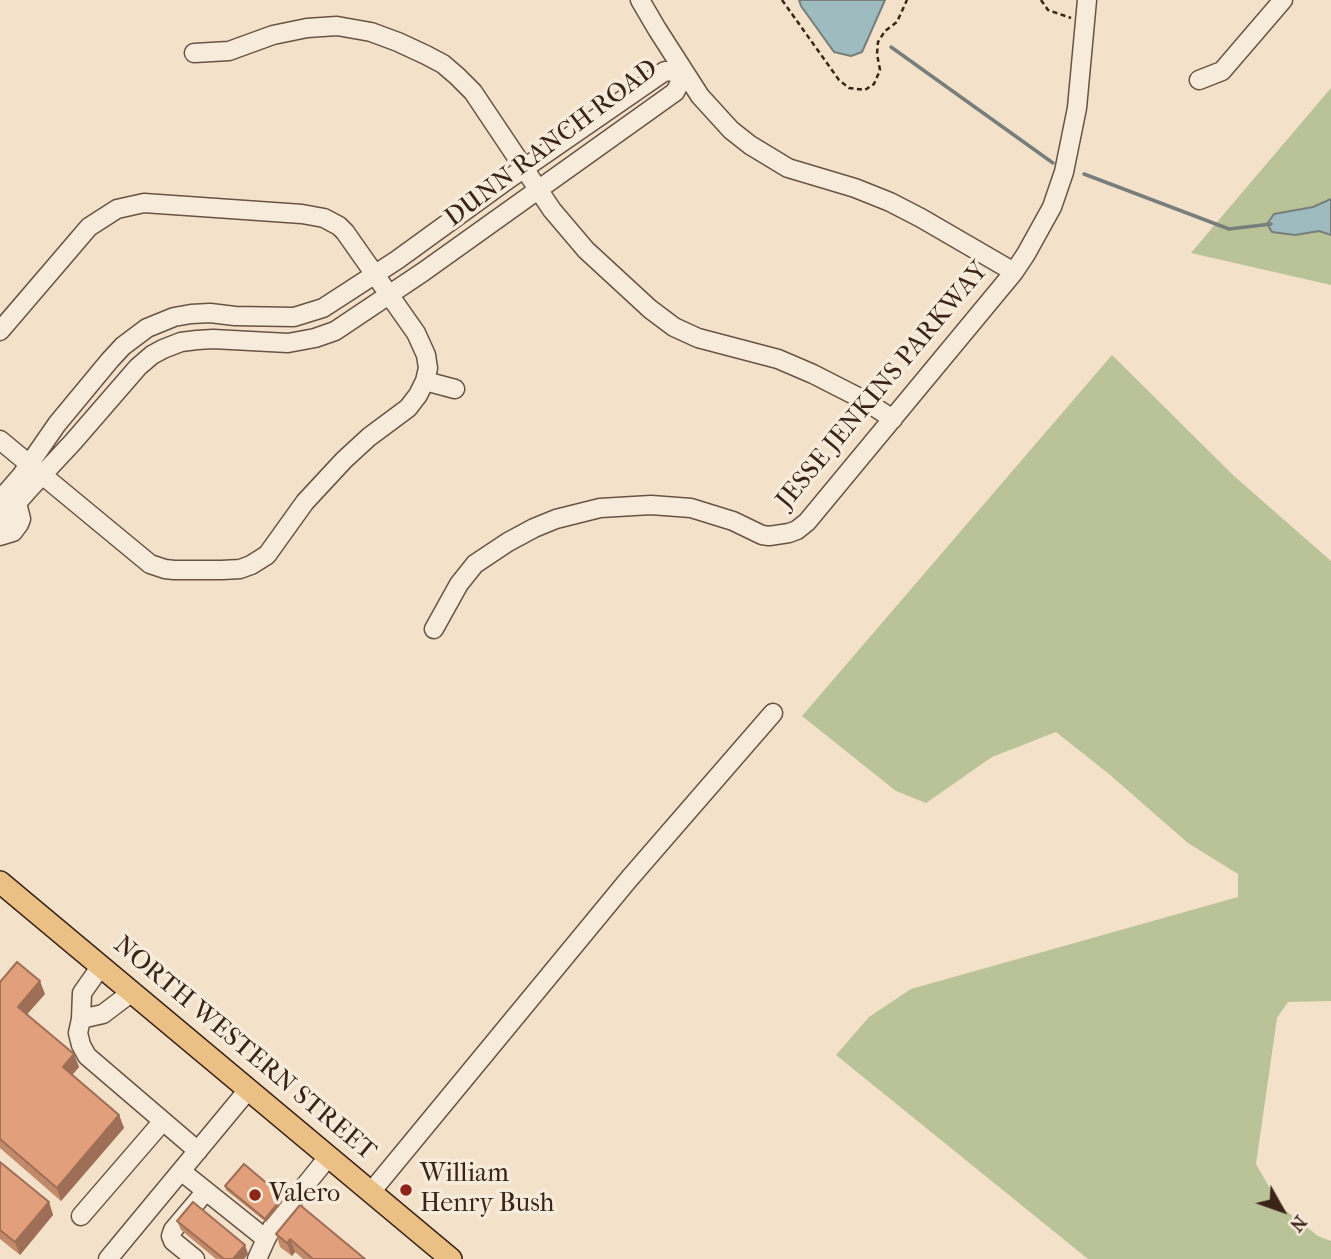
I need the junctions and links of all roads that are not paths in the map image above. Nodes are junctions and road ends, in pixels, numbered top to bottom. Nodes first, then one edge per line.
1 (640, 0) edge
2 (1283, 0) edge
3 (1086, 9) edge
4 (194, 53) dead end
5 (685, 73) junction
6 (1199, 80) dead end
7 (524, 168) junction
8 (539, 189) junction
9 (1014, 272) junction
10 (382, 285) junction
11 (0, 331) edge
12 (425, 381) junction
13 (455, 388) dead end
14 (893, 419) junction
15 (0, 440) edge
16 (36, 469) junction
17 (5, 499) edge
18 (0, 522) edge
19 (0, 536) edge
20 (434, 629) dead end
21 (773, 713) dead end
22 (0, 882) edge
23 (101, 966) junction
24 (132, 992) junction
25 (80, 1019) junction
26 (248, 1090) junction
27 (163, 1121) junction
28 (198, 1151) junction
29 (328, 1156) junction
30 (181, 1171) junction
31 (205, 1191) junction
32 (371, 1192) junction
33 (81, 1216) dead end
34 (178, 1224) junction
35 (266, 1239) junction
36 (108, 1259) edge
37 (195, 1259) edge
38 (208, 1259) edge
39 (257, 1259) edge
40 (451, 1259) edge

1 - 5 street
2 - 6 street
3 - 9 street, JESSE JENKINS PARKWAY
4 - 7 street
5 - 7 street, DUNN RANCH ROAD
5 - 8 street, DUNN RANCH ROAD
5 - 9 street
7 - 8 street
7 - 10 street, DUNN RANCH ROAD
8 - 10 street, DUNN RANCH ROAD
8 - 14 street
9 - 14 street, JESSE JENKINS PARKWAY
10 - 11 street
10 - 12 street
10 - 16 street, DUNN RANCH ROAD
10 - 16 street, DUNN RANCH ROAD
12 - 13 street
12 - 16 street
14 - 20 street, JESSE JENKINS PARKWAY
15 - 16 street
16 - 17 street, DUNN RANCH ROAD
17 - 18 street, DUNN RANCH ROAD
17 - 19 street
21 - 32 street
22 - 23 main road, NORTH WESTERN STREET
23 - 24 main road, NORTH WESTERN STREET
23 - 25 street
24 - 25 street
24 - 26 main road, NORTH WESTERN STREET
25 - 27 street
26 - 28 street
26 - 29 main road, NORTH WESTERN STREET
27 - 28 street
27 - 33 street
28 - 30 street
29 - 32 main road, NORTH WESTERN STREET
29 - 35 street
30 - 31 street
30 - 36 street
31 - 34 street
31 - 35 street
32 - 40 main road, NORTH WESTERN STREET
34 - 37 street
34 - 38 street
35 - 39 street

